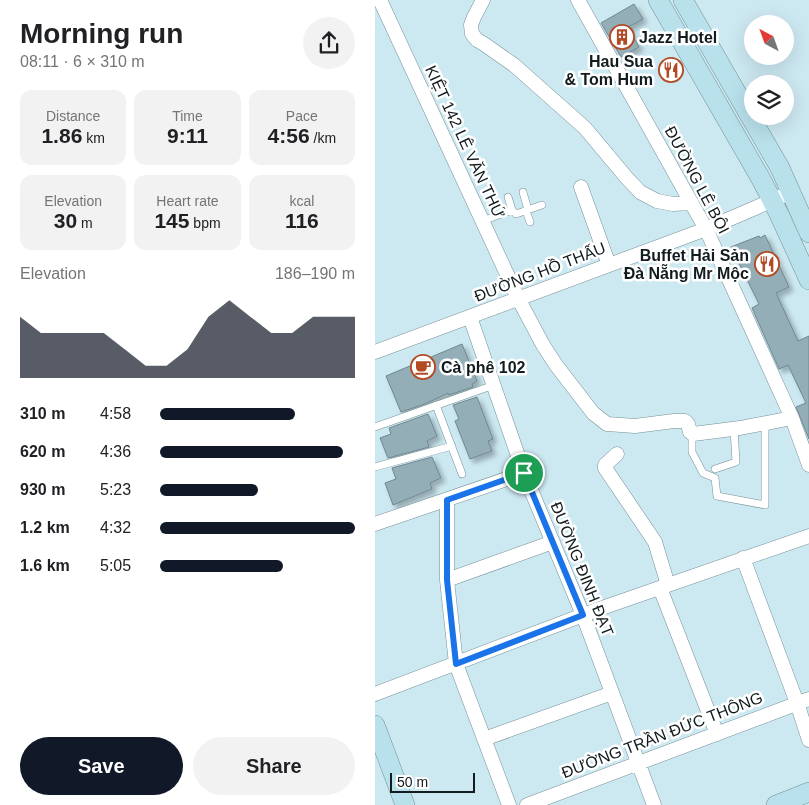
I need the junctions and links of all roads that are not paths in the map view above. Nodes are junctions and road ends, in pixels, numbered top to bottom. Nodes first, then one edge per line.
1 (380, 0) edge
2 (483, 0) edge
3 (578, 0) edge
4 (659, 0) edge
5 (683, 0) edge
6 (581, 187) dead end
7 (523, 192) dead end
8 (791, 192) junction
9 (508, 197) dead end
10 (771, 201) junction
11 (691, 203) junction
12 (542, 205) dead end
13 (513, 210) junction
14 (527, 211) junction
15 (482, 221) junction
16 (529, 222) dead end
17 (706, 229) junction
18 (809, 233) edge
19 (609, 265) junction
20 (809, 280) edge
21 (518, 298) junction
22 (470, 317) junction
23 (375, 352) edge
24 (494, 385) junction
25 (436, 405) junction
26 (792, 418) junction
27 (765, 423) junction
28 (375, 426) edge
29 (734, 429) junction
30 (692, 434) junction
31 (452, 446) junction
32 (617, 454) dead end
33 (809, 465) edge
34 (375, 467) edge
35 (715, 469) dead end
36 (524, 473) junction
37 (463, 474) dead end
38 (447, 500) junction
39 (375, 524) edge
40 (809, 536) edge
41 (553, 542) junction
42 (743, 558) junction
43 (447, 580) junction
44 (664, 586) junction
45 (583, 615) junction
46 (456, 664) junction
47 (612, 693) junction
48 (375, 694) edge
49 (803, 701) edge
50 (375, 724) edge
51 (717, 734) junction
52 (484, 739) junction
53 (809, 740) edge
54 (638, 764) junction
55 (809, 792) edge
56 (405, 805) edge
57 (509, 805) edge
58 (527, 805) edge
59 (654, 805) edge
60 (775, 805) edge

1 - 15 street, KIỆT 142 LÊ VĂN THỨ
2 - 11 street
3 - 11 street, ĐƯỜNG LÊ BÔI
4 - 10 main road
5 - 8 main road
6 - 19 street
7 - 14 lane
8 - 10 street, ĐƯỜNG HỒ THẤU
8 - 18 main road
9 - 13 lane
10 - 17 street, ĐƯỜNG HỒ THẤU
10 - 20 main road
11 - 17 street, ĐƯỜNG LÊ BÔI
12 - 14 lane
13 - 14 lane
13 - 15 lane
14 - 16 lane
15 - 21 street, KIỆT 142 LÊ VĂN THỨ
17 - 19 street, ĐƯỜNG HỒ THẤU
17 - 26 street, ĐƯỜNG LÊ BÔI
19 - 21 street, ĐƯỜNG HỒ THẤU
21 - 22 street, ĐƯỜNG HỒ THẤU
21 - 30 street, KIỆT 142 LÊ VĂN THỨ
22 - 23 street, ĐƯỜNG HỒ THẤU
22 - 24 street, ĐƯỜNG ĐINH ĐẠT
24 - 25 lane
24 - 36 street, ĐƯỜNG ĐINH ĐẠT
25 - 28 lane
25 - 31 lane
26 - 27 street
26 - 33 street, ĐƯỜNG LÊ BÔI
27 - 29 street
27 - 30 lane
29 - 30 street
29 - 35 lane
31 - 34 lane
31 - 37 lane
32 - 44 street
36 - 38 street
36 - 41 street, ĐƯỜNG ĐINH ĐẠT
38 - 39 street
38 - 43 street
40 - 42 street
41 - 43 street
41 - 45 street, ĐƯỜNG ĐINH ĐẠT
42 - 44 street
42 - 49 street
43 - 46 street
44 - 45 street
44 - 51 street
45 - 46 street
45 - 47 street, ĐƯỜNG ĐINH ĐẠT
46 - 48 street
46 - 52 street
47 - 52 street
47 - 54 street, ĐƯỜNG ĐINH ĐẠT
49 - 51 street, ĐƯỜNG TRẦN ĐỨC THÔNG
49 - 53 street
50 - 56 main road
51 - 54 street, ĐƯỜNG TRẦN ĐỨC THÔNG
52 - 57 street
54 - 58 street, ĐƯỜNG TRẦN ĐỨC THÔNG
54 - 59 street, ĐƯỜNG ĐINH ĐẠT
55 - 60 main road

